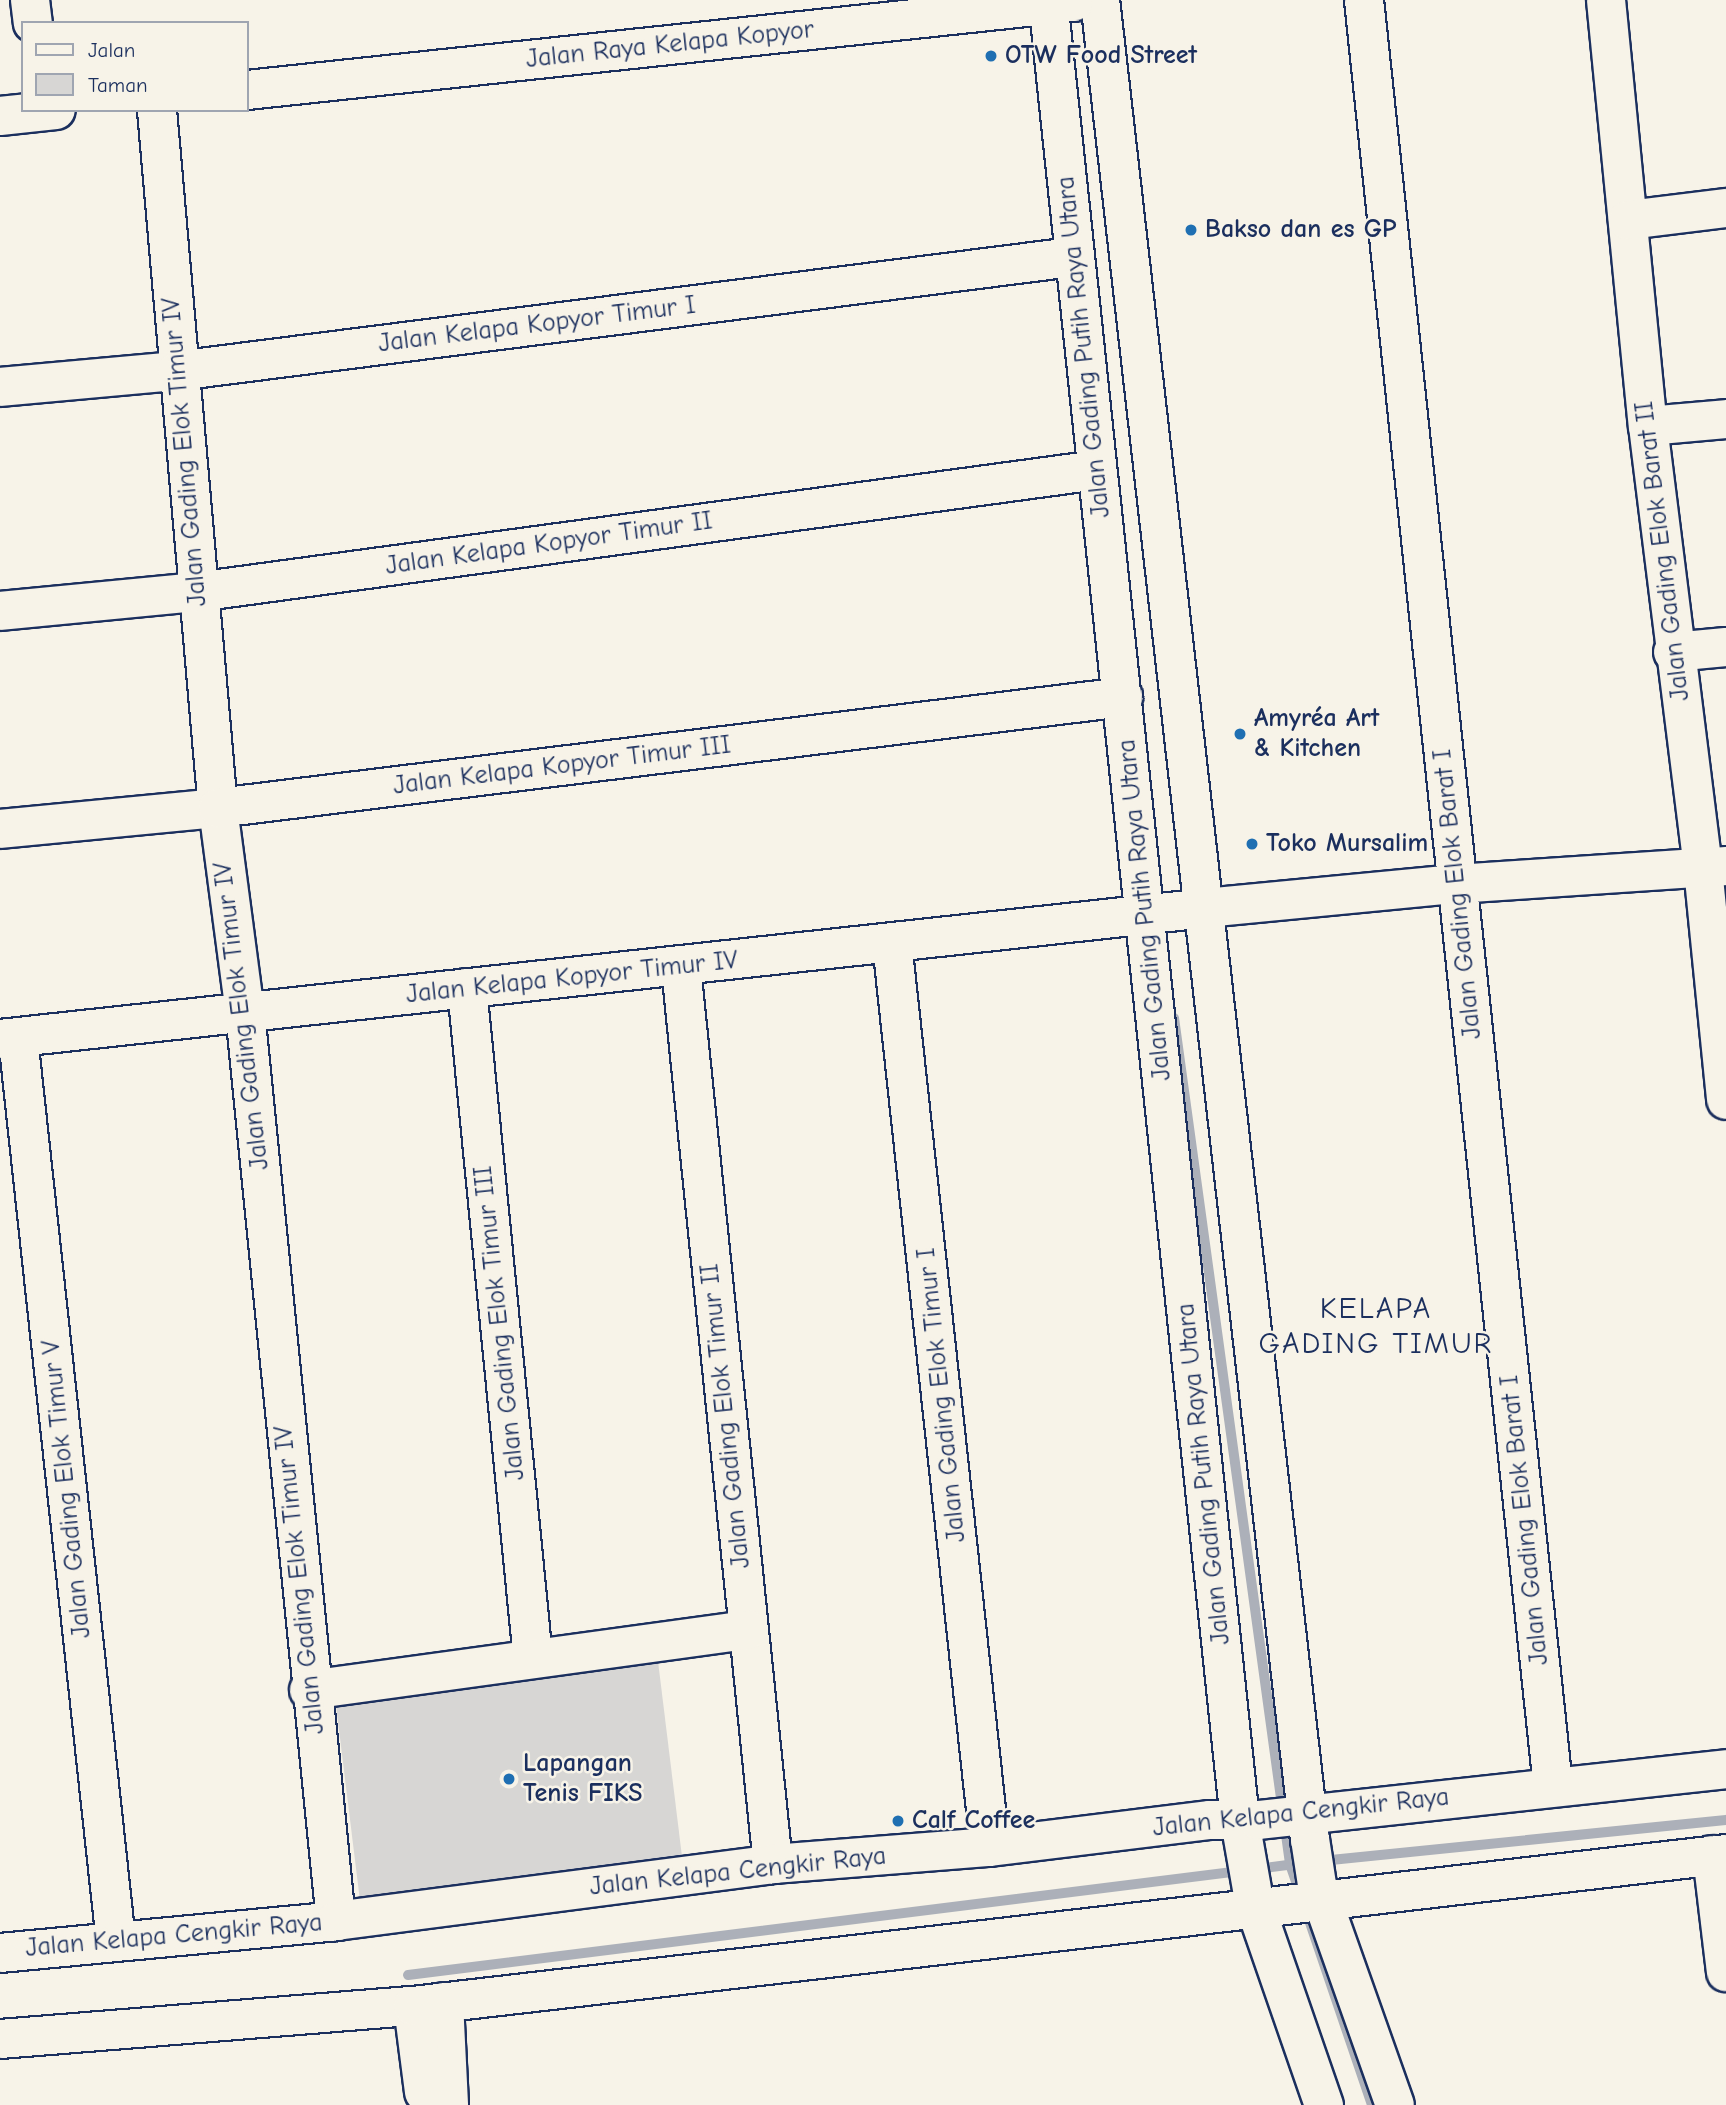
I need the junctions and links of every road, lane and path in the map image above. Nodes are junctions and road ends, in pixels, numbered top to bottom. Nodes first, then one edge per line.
1 (1100, 0) edge
2 (1364, 0) edge
3 (1605, 0) edge
4 (1062, 2) edge
5 (248, 90) edge
6 (38, 112) edge
7 (158, 112) edge
8 (0, 116) edge
9 (1726, 208) edge
10 (1628, 220) junction
11 (1072, 257) junction
12 (177, 370) junction
13 (0, 387) edge
14 (1726, 419) edge
15 (1648, 426) junction
16 (1097, 470) junction
17 (197, 592) junction
18 (0, 611) edge
19 (1726, 647) edge
20 (1673, 652) junction
21 (1123, 697) junction
22 (218, 807) junction
23 (0, 829) edge
24 (1715, 867) edge
25 (1457, 884) junction
26 (1200, 909) junction
27 (1149, 917) junction
28 (892, 943) junction
29 (681, 968) junction
30 (467, 988) junction
31 (245, 1012) junction
32 (9, 1039) edge
33 (1726, 1100) edge
34 (748, 1630) junction
35 (533, 1659) junction
36 (310, 1690) junction
37 (1726, 1769) edge
38 (1553, 1787) junction
39 (1306, 1822) junction
40 (1248, 1829) junction
41 (990, 1847) junction
42 (1719, 1854) edge
43 (773, 1864) junction
44 (1319, 1895) junction
45 (1258, 1903) junction
46 (335, 1921) junction
47 (116, 1941) junction
48 (0, 1953) edge
49 (1726, 1972) edge
50 (429, 2004) junction
51 (0, 2039) edge
52 (425, 2105) edge
53 (449, 2105) edge
54 (1324, 2105) edge
55 (1395, 2105) edge

1 - 26 street, Jalan Gading Putih Raya Utara
2 - 25 street, Jalan Gading Elok Barat I
3 - 10 street, Jalan Gading Elok Barat II
4 - 5 street, Jalan Raya Kelapa Kopyor
4 - 11 street, Jalan Gading Putih Raya Utara
6 - 8 street
7 - 12 street, Jalan Gading Elok Timur IV
9 - 10 street
10 - 15 street, Jalan Gading Elok Barat II
11 - 12 street, Jalan Kelapa Kopyor Timur I
11 - 16 street, Jalan Gading Putih Raya Utara
12 - 13 street, Jalan Kelapa Kopyor Timur I
12 - 17 street, Jalan Gading Elok Timur IV
14 - 15 street
15 - 20 street, Jalan Gading Elok Barat II
16 - 17 street, Jalan Kelapa Kopyor Timur II
16 - 21 street, Jalan Gading Putih Raya Utara
17 - 18 street, Jalan Kelapa Kopyor Timur II
17 - 22 street, Jalan Gading Elok Timur IV
19 - 20 street
20 - 24 street, Jalan Gading Elok Barat II
21 - 22 street, Jalan Kelapa Kopyor Timur III
21 - 27 street, Jalan Gading Putih Raya Utara
22 - 23 street, Jalan Kelapa Kopyor Timur III
22 - 31 street, Jalan Gading Elok Timur IV
24 - 25 street, Jalan Kelapa Kopyor Timur IV
24 - 33 street, Jalan Gading Elok Barat II
25 - 26 street, Jalan Kelapa Kopyor Timur IV
25 - 38 street, Jalan Gading Elok Barat I
26 - 27 street, Jalan Kelapa Kopyor Timur IV
26 - 39 street, Jalan Gading Putih Raya Utara
27 - 28 street, Jalan Kelapa Kopyor Timur IV
27 - 40 street, Jalan Gading Putih Raya Utara
28 - 29 street, Jalan Kelapa Kopyor Timur IV
28 - 41 street, Jalan Gading Elok Timur I
29 - 30 street, Jalan Kelapa Kopyor Timur IV
29 - 34 street, Jalan Gading Elok Timur II
30 - 31 street, Jalan Kelapa Kopyor Timur IV
30 - 35 street, Jalan Gading Elok Timur III
31 - 32 street, Jalan Kelapa Kopyor Timur IV
31 - 36 street, Jalan Gading Elok Timur IV
32 - 47 street, Jalan Gading Elok Timur V
34 - 35 street
34 - 43 street, Jalan Gading Elok Timur II
35 - 36 street
36 - 46 street, Jalan Gading Elok Timur IV
37 - 38 street, Jalan Kelapa Cengkir Raya
38 - 39 street, Jalan Kelapa Cengkir Raya
39 - 40 street, Jalan Kelapa Cengkir Raya
39 - 44 street, Jalan Gading Putih Raya Utara
40 - 41 street, Jalan Kelapa Cengkir Raya
40 - 45 street, Jalan Gading Putih Raya Utara
41 - 43 street, Jalan Kelapa Cengkir Raya
42 - 44 street
42 - 49 street
43 - 46 street, Jalan Kelapa Cengkir Raya
44 - 45 street
44 - 55 street, Jalan Gading Putih Raya Utara
45 - 50 street
45 - 54 street, Jalan Gading Putih Raya Utara
46 - 47 street, Jalan Kelapa Cengkir Raya
47 - 48 street, Jalan Kelapa Cengkir Raya
50 - 51 street
50 - 52 street
50 - 53 street

